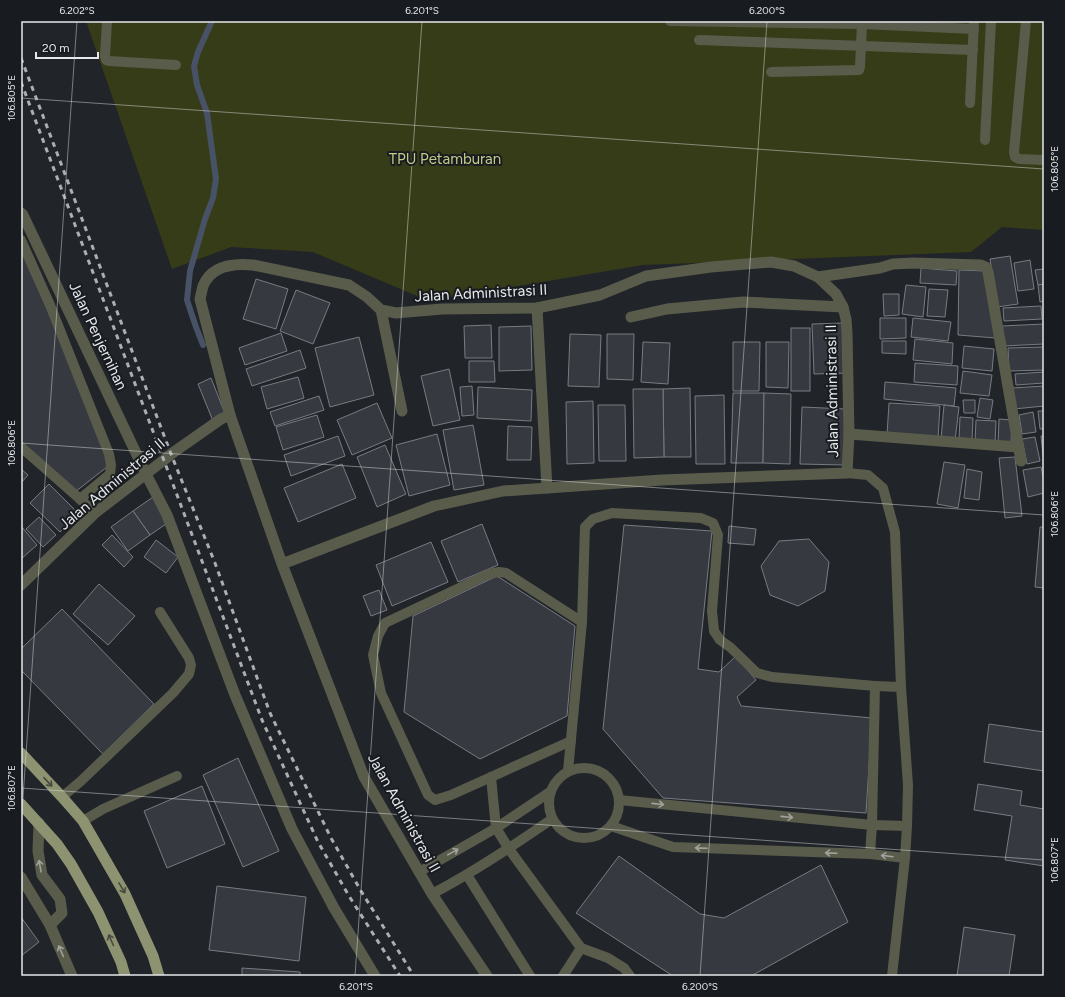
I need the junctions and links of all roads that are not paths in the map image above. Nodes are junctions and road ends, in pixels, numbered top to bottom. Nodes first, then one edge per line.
1 (107, 21) edge
2 (670, 21) edge
3 (991, 21) edge
4 (1026, 21) edge
5 (862, 24) junction
6 (974, 25) edge
7 (699, 40) dead end
8 (861, 46) junction
9 (973, 50) junction
10 (176, 65) dead end
11 (771, 72) dead end
12 (970, 103) dead end
13 (985, 140) dead end
14 (1044, 160) edge
15 (21, 213) edge
16 (21, 240) edge
17 (818, 277) junction
18 (843, 307) junction
19 (537, 308) junction
20 (381, 310) junction
21 (631, 317) dead end
22 (402, 411) dead end
23 (230, 415) junction
24 (849, 434) junction
25 (21, 447) edge
26 (1018, 448) junction
27 (1021, 462) dead end
28 (847, 473) junction
29 (146, 474) junction
30 (547, 488) junction
31 (80, 498) junction
32 (95, 513) junction
33 (282, 564) junction
34 (21, 585) edge
35 (160, 612) dead end
36 (582, 622) junction
37 (875, 686) junction
38 (901, 687) junction
39 (571, 741) junction
40 (21, 753) edge
41 (568, 771) junction
42 (177, 776) dead end
43 (491, 777) junction
44 (550, 792) junction
45 (62, 797) junction
46 (619, 800) junction
47 (21, 804) edge
48 (552, 819) junction
49 (83, 822) junction
50 (39, 823) junction
51 (872, 825) junction
52 (611, 826) junction
53 (907, 826) junction
54 (496, 828) junction
55 (509, 849) junction
56 (870, 854) junction
57 (905, 858) junction
58 (419, 872) junction
59 (467, 875) junction
60 (21, 877) edge
61 (432, 894) junction
62 (50, 925) junction
63 (581, 948) junction
64 (72, 976) edge
65 (125, 976) edge
66 (159, 976) edge
67 (375, 976) edge
68 (487, 976) edge
69 (530, 976) edge
70 (563, 976) edge
71 (630, 976) edge
72 (892, 976) edge

1 - 10 lane
2 - 5 lane
3 - 13 lane
4 - 14 lane
5 - 6 lane
5 - 8 lane
6 - 9 lane
7 - 8 lane
8 - 9 lane
8 - 11 lane
9 - 12 lane
15 - 29 street, Jalan Penjernihan
16 - 31 lane
17 - 18 street, Jalan Administrasi II
17 - 19 street, Jalan Administrasi II
17 - 26 street
18 - 21 street
18 - 24 street, Jalan Administrasi II
19 - 20 street, Jalan Administrasi II
19 - 30 street
20 - 22 street
20 - 23 street, Jalan Administrasi II
23 - 29 street, Jalan Administrasi II
23 - 33 street, Jalan Administrasi II
24 - 26 street
24 - 28 street, Jalan Administrasi II
25 - 31 lane
26 - 27 street
28 - 30 street, Jalan Administrasi II
28 - 38 lane
29 - 32 street, Jalan Administrasi II
29 - 67 street, Jalan Penjernihan
30 - 33 street, Jalan Administrasi II
31 - 32 lane
32 - 34 street, Jalan Administrasi II
33 - 58 street, Jalan Administrasi II
35 - 45 lane
36 - 37 lane
36 - 39 lane
36 - 43 lane
37 - 38 lane
37 - 51 lane
38 - 53 lane
39 - 41 lane
39 - 43 lane
40 -> 45 main road
41 - 44 lane
41 - 46 lane
42 - 49 lane
43 - 54 lane
44 - 48 lane
44 - 54 lane
45 - 49 main road
46 -> 51 lane
46 - 52 lane
47 - 50 main road
48 - 52 lane
48 - 55 lane
49 -> 66 main road
62 -> 50 street
65 -> 50 main road
51 - 53 lane
51 - 56 lane
56 -> 52 lane
53 - 57 lane
54 - 55 lane
58 -> 54 lane
55 - 59 lane
55 - 63 lane
57 -> 56 lane
57 - 72 lane
58 - 61 street, Jalan Administrasi II
59 - 61 lane
59 - 69 lane
60 - 62 street
61 - 68 street, Jalan Administrasi II
64 -> 62 street
63 - 70 lane
63 - 71 lane

